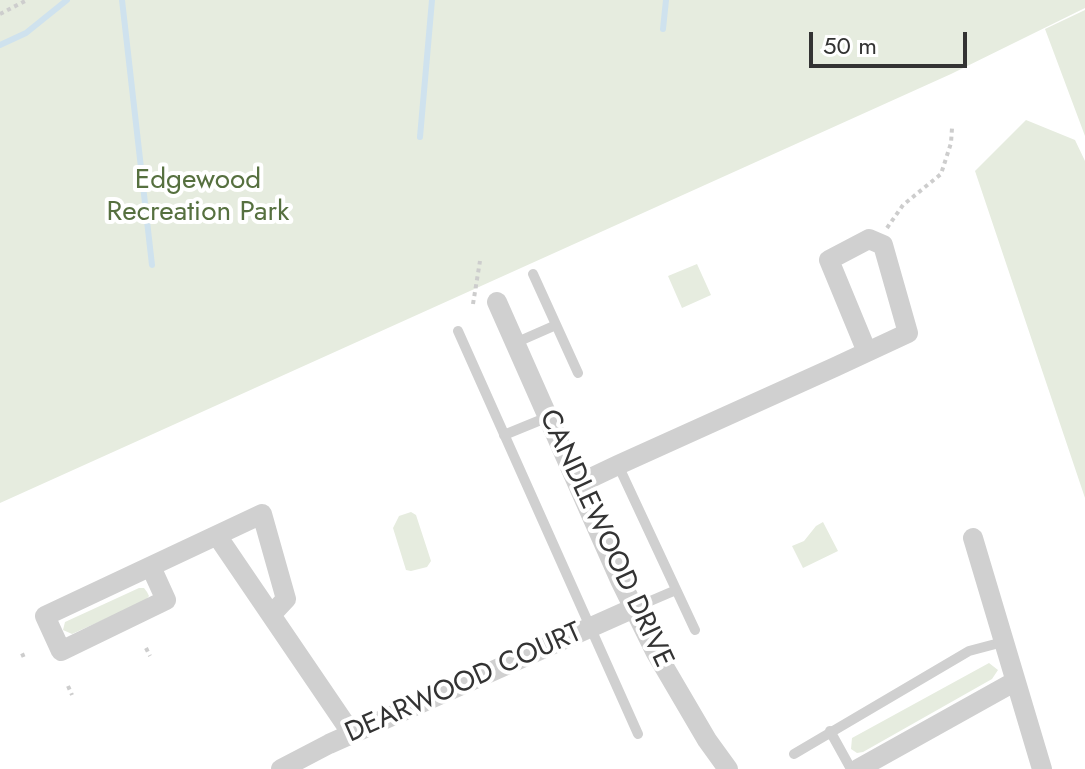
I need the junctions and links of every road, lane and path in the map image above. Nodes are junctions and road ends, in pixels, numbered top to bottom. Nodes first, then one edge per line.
1 (27, 0) edge
2 (0, 14) edge
3 (952, 128) dead end
4 (877, 243) junction
5 (480, 261) dead end
6 (533, 274) dead end
7 (497, 302) dead end
8 (473, 304) dead end
9 (556, 325) junction
10 (458, 331) dead end
11 (515, 343) junction
12 (867, 352) junction
13 (578, 373) dead end
14 (548, 417) junction
15 (504, 435) junction
16 (618, 465) junction
17 (578, 484) junction
18 (218, 537) junction
19 (973, 538) dead end
20 (151, 567) junction
21 (676, 590) junction
22 (634, 608) junction
23 (271, 615) junction
24 (591, 629) junction
25 (695, 630) dead end
26 (1003, 642) junction
27 (146, 648) dead end
28 (28, 653) dead end
29 (21, 656) dead end
30 (150, 656) dead end
31 (1014, 682) junction
32 (68, 686) dead end
33 (72, 695) dead end
34 (830, 731) junction
35 (352, 734) junction
36 (638, 734) dead end
37 (794, 754) dead end
38 (291, 766) edge
39 (728, 769) edge
40 (851, 769) edge
41 (858, 769) edge
42 (1042, 769) edge

1 - 2 path
3 - 4 path
4 - 12 street
4 - 12 street
5 - 8 path
6 - 9 lane
7 - 11 street, CANDLEWOOD DRIVE
9 - 11 lane
9 - 13 lane
10 - 15 lane
11 - 14 street, CANDLEWOOD DRIVE
12 - 16 street
14 - 15 lane
14 - 17 street, CANDLEWOOD DRIVE
15 - 24 lane
16 - 17 street
16 - 21 lane
17 - 22 street, CANDLEWOOD DRIVE
18 - 20 street
18 - 23 street
18 - 23 street
19 - 26 street
20 - 20 street
21 - 22 lane
21 - 25 lane
22 - 24 street, DEARWOOD COURT
22 - 39 street, CANDLEWOOD DRIVE
23 - 35 street
24 - 35 street, DEARWOOD COURT
24 - 36 lane
26 - 31 street
26 - 34 lane
27 - 30 path
28 - 29 path
31 - 41 street
31 - 42 street
32 - 33 path
34 - 37 lane
34 - 40 lane
35 - 38 street, DEARWOOD COURT

